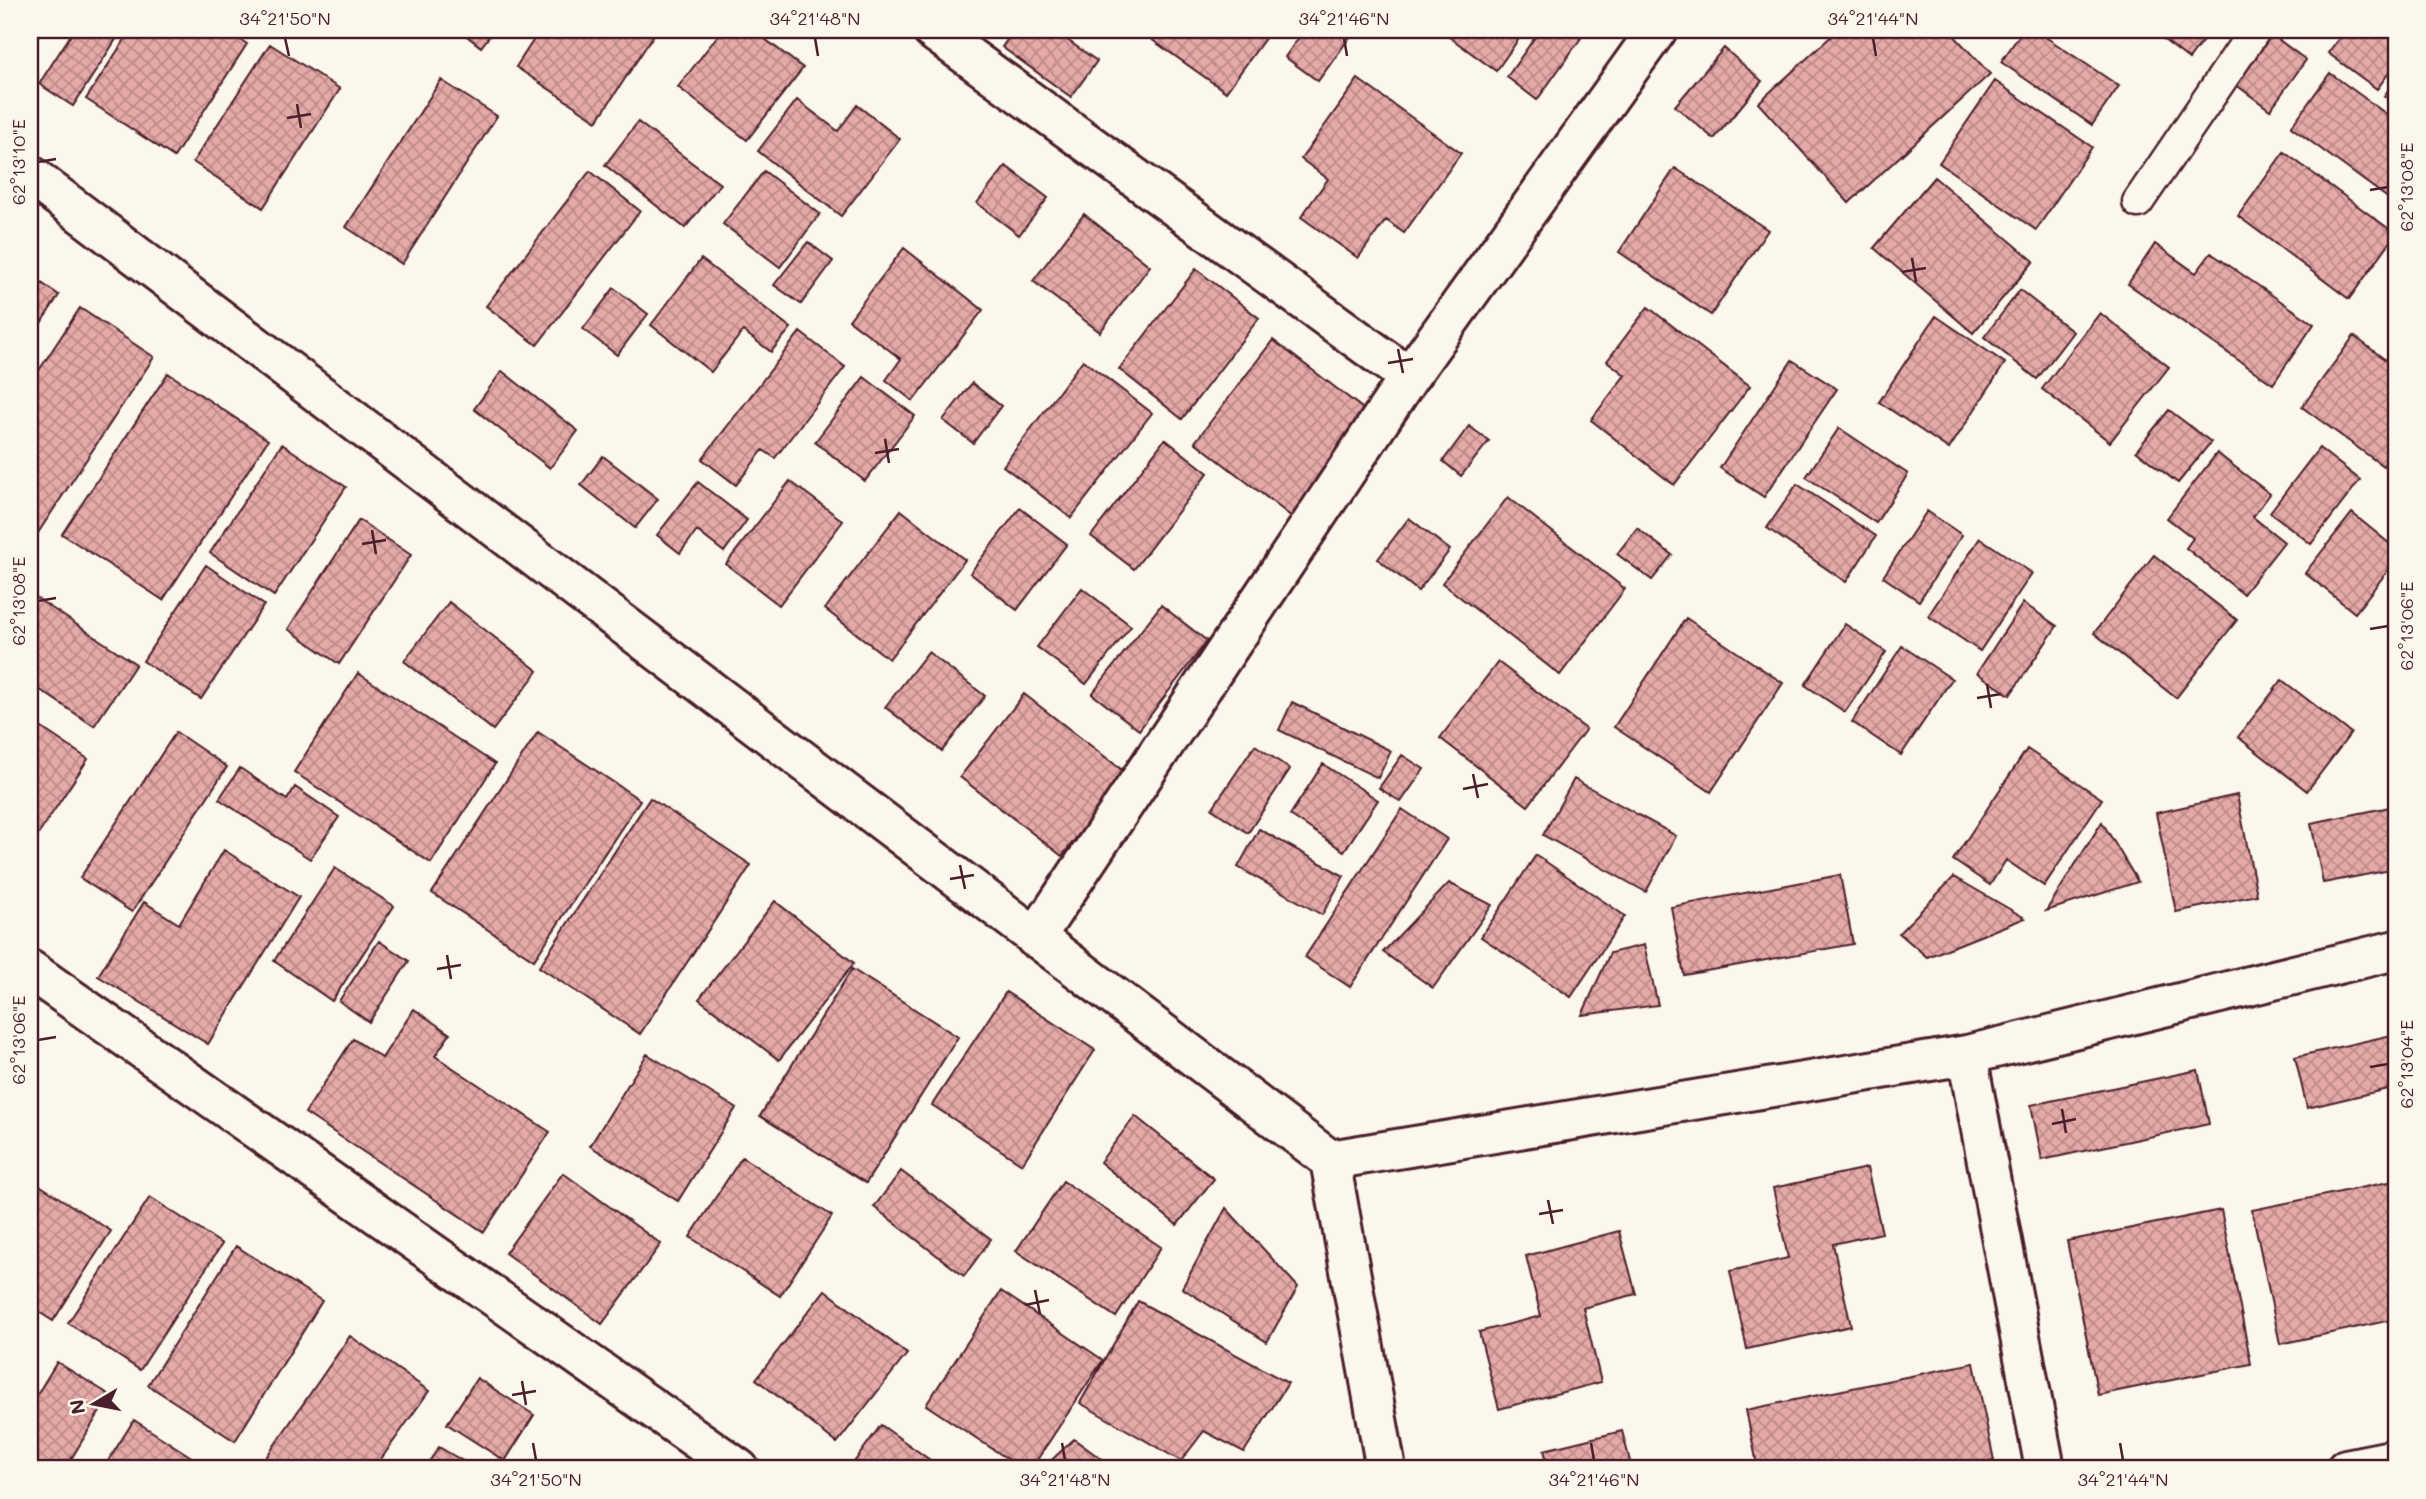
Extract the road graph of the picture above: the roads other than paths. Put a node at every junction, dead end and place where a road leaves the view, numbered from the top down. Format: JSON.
{"nodes":[{"id":1,"x":932,"y":30,"type":"edge"},
{"id":2,"x":1657,"y":30,"type":"edge"},
{"id":3,"x":2255,"y":30,"type":"edge"},
{"id":4,"x":30,"y":175,"type":"edge"},
{"id":5,"x":2138,"y":202,"type":"dead end"},
{"id":6,"x":1409,"y":377,"type":"junction"},
{"id":7,"x":1035,"y":939,"type":"junction"},
{"id":8,"x":2396,"y":950,"type":"edge"},
{"id":9,"x":30,"y":970,"type":"edge"},
{"id":10,"x":1968,"y":1055,"type":"junction"},
{"id":11,"x":1330,"y":1160,"type":"junction"},
{"id":12,"x":2396,"y":1459,"type":"edge"},
{"id":13,"x":739,"y":1469,"type":"edge"},
{"id":14,"x":1386,"y":1469,"type":"edge"},
{"id":15,"x":2045,"y":1469,"type":"edge"},
{"id":16,"x":2346,"y":1469,"type":"edge"}],
"edges":[{"from":1,"to":6,"type":"street"},
{"from":2,"to":6,"type":"street"},
{"from":3,"to":5,"type":"lane"},
{"from":4,"to":7,"type":"street"},
{"from":6,"to":7,"type":"street"},
{"from":7,"to":11,"type":"street"},
{"from":8,"to":10,"type":"street"},
{"from":9,"to":13,"type":"street"},
{"from":10,"to":11,"type":"street"},
{"from":10,"to":15,"type":"street"},
{"from":11,"to":14,"type":"street"},
{"from":12,"to":16,"type":"street"}]}
